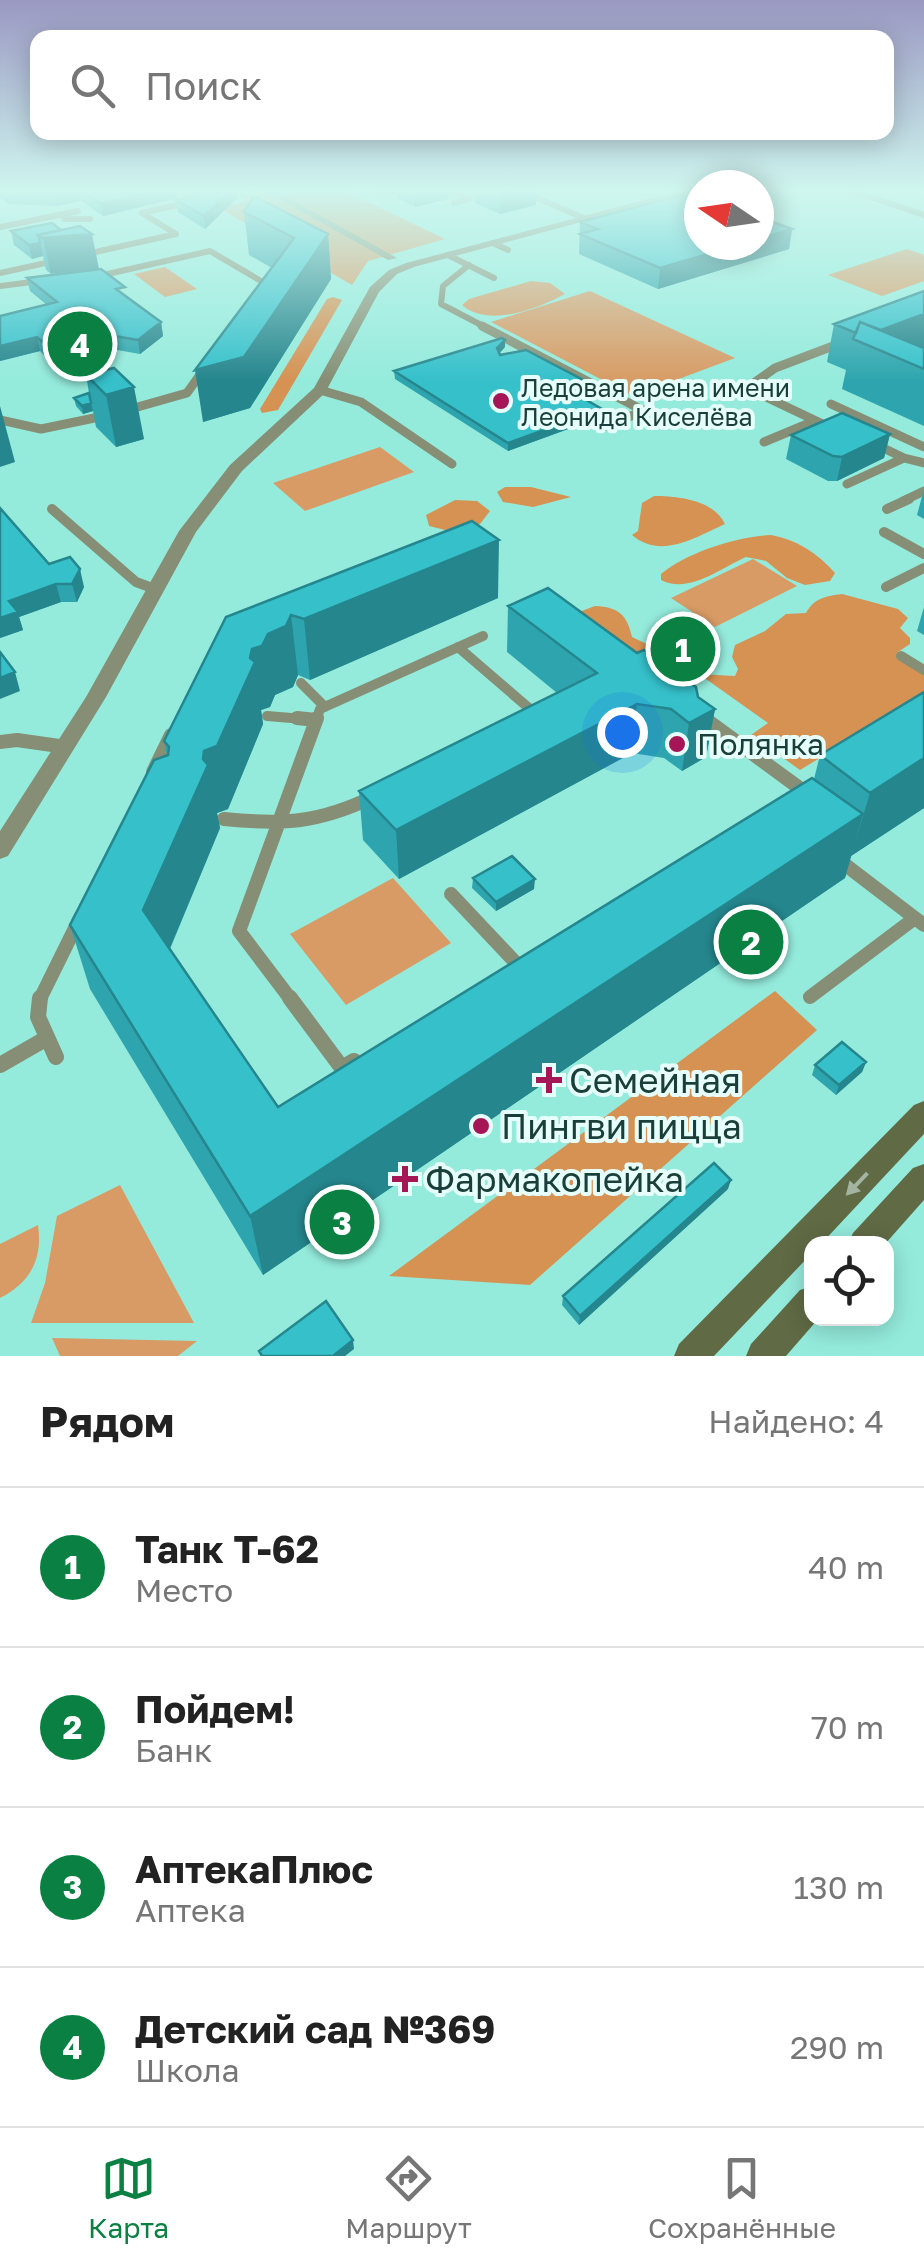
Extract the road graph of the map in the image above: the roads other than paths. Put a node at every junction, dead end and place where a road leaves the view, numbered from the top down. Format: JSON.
{"nodes":[{"id":1,"x":87,"y":254,"type":"edge"},
{"id":2,"x":195,"y":254,"type":"edge"},
{"id":3,"x":216,"y":254,"type":"edge"},
{"id":4,"x":385,"y":254,"type":"edge"},
{"id":5,"x":451,"y":254,"type":"edge"},
{"id":6,"x":448,"y":255,"type":"junction"},
{"id":7,"x":392,"y":258,"type":"dead end"},
{"id":8,"x":468,"y":265,"type":"junction"},
{"id":9,"x":0,"y":273,"type":"edge"},
{"id":10,"x":86,"y":278,"type":"edge"},
{"id":11,"x":494,"y":278,"type":"dead end"},
{"id":12,"x":52,"y":280,"type":"edge"},
{"id":13,"x":0,"y":286,"type":"edge"},
{"id":14,"x":255,"y":300,"type":"edge"},
{"id":15,"x":855,"y":337,"type":"edge"},
{"id":16,"x":527,"y":349,"type":"junction"},
{"id":17,"x":505,"y":356,"type":"edge"},
{"id":18,"x":210,"y":362,"type":"edge"},
{"id":19,"x":320,"y":390,"type":"junction"},
{"id":20,"x":831,"y":404,"type":"dead end"},
{"id":21,"x":0,"y":420,"type":"edge"},
{"id":22,"x":812,"y":422,"type":"junction"},
{"id":23,"x":600,"y":428,"type":"dead end"},
{"id":24,"x":841,"y":430,"type":"edge"},
{"id":25,"x":764,"y":442,"type":"dead end"},
{"id":26,"x":872,"y":442,"type":"edge"},
{"id":27,"x":924,"y":447,"type":"edge"},
{"id":28,"x":904,"y":458,"type":"junction"},
{"id":29,"x":924,"y":463,"type":"edge"},
{"id":30,"x":452,"y":464,"type":"dead end"},
{"id":31,"x":847,"y":484,"type":"dead end"},
{"id":32,"x":924,"y":491,"type":"edge"},
{"id":33,"x":52,"y":508,"type":"dead end"},
{"id":34,"x":887,"y":509,"type":"dead end"},
{"id":35,"x":884,"y":532,"type":"dead end"},
{"id":36,"x":924,"y":554,"type":"edge"},
{"id":37,"x":924,"y":568,"type":"edge"},
{"id":38,"x":886,"y":587,"type":"dead end"},
{"id":39,"x":155,"y":589,"type":"junction"},
{"id":40,"x":483,"y":636,"type":"dead end"},
{"id":41,"x":458,"y":647,"type":"junction"},
{"id":42,"x":901,"y":656,"type":"dead end"},
{"id":43,"x":924,"y":670,"type":"edge"},
{"id":44,"x":301,"y":683,"type":"dead end"},
{"id":45,"x":325,"y":707,"type":"junction"},
{"id":46,"x":697,"y":713,"type":"edge"},
{"id":47,"x":267,"y":716,"type":"dead end"},
{"id":48,"x":316,"y":720,"type":"junction"},
{"id":49,"x":522,"y":723,"type":"edge"},
{"id":50,"x":177,"y":724,"type":"edge"},
{"id":51,"x":0,"y":742,"type":"edge"},
{"id":52,"x":66,"y":747,"type":"junction"},
{"id":53,"x":813,"y":778,"type":"edge"},
{"id":54,"x":798,"y":787,"type":"junction"},
{"id":55,"x":143,"y":792,"type":"edge"},
{"id":56,"x":383,"y":792,"type":"edge"},
{"id":57,"x":783,"y":797,"type":"edge"},
{"id":58,"x":224,"y":819,"type":"dead end"},
{"id":59,"x":278,"y":824,"type":"junction"},
{"id":60,"x":0,"y":850,"type":"edge"},
{"id":61,"x":832,"y":855,"type":"edge"},
{"id":62,"x":451,"y":894,"type":"dead end"},
{"id":63,"x":88,"y":901,"type":"edge"},
{"id":64,"x":919,"y":922,"type":"edge"},
{"id":65,"x":531,"y":952,"type":"edge"},
{"id":66,"x":810,"y":996,"type":"dead end"},
{"id":67,"x":46,"y":1038,"type":"junction"},
{"id":68,"x":375,"y":1048,"type":"edge"},
{"id":69,"x":56,"y":1057,"type":"dead end"},
{"id":70,"x":0,"y":1065,"type":"edge"},
{"id":71,"x":924,"y":1114,"type":"edge"},
{"id":72,"x":924,"y":1178,"type":"edge"},
{"id":73,"x":871,"y":1236,"type":"edge"},
{"id":74,"x":804,"y":1311,"type":"edge"},
{"id":75,"x":691,"y":1356,"type":"edge"},
{"id":76,"x":763,"y":1356,"type":"edge"}],
"edges":[{"from":1,"to":9,"type":"lane"},
{"from":2,"to":10,"type":"lane"},
{"from":3,"to":14,"type":"lane"},
{"from":4,"to":7,"type":"street"},
{"from":5,"to":6,"type":"street"},
{"from":6,"to":8,"type":"lane"},
{"from":6,"to":19,"type":"street"},
{"from":8,"to":11,"type":"lane"},
{"from":8,"to":16,"type":"lane"},
{"from":12,"to":13,"type":"lane"},
{"from":15,"to":22,"type":"lane"},
{"from":16,"to":17,"type":"lane"},
{"from":16,"to":23,"type":"lane"},
{"from":18,"to":21,"type":"lane"},
{"from":19,"to":30,"type":"lane"},
{"from":19,"to":39,"type":"street"},
{"from":20,"to":27,"type":"lane"},
{"from":22,"to":24,"type":"lane"},
{"from":22,"to":25,"type":"lane"},
{"from":26,"to":28,"type":"lane"},
{"from":28,"to":29,"type":"lane"},
{"from":28,"to":31,"type":"lane"},
{"from":32,"to":34,"type":"lane"},
{"from":33,"to":39,"type":"lane"},
{"from":35,"to":36,"type":"lane"},
{"from":37,"to":38,"type":"lane"},
{"from":39,"to":52,"type":"street"},
{"from":40,"to":41,"type":"lane"},
{"from":41,"to":45,"type":"lane"},
{"from":41,"to":49,"type":"lane"},
{"from":42,"to":43,"type":"lane"},
{"from":44,"to":45,"type":"lane"},
{"from":45,"to":48,"type":"lane"},
{"from":46,"to":54,"type":"lane"},
{"from":47,"to":48,"type":"lane"},
{"from":48,"to":59,"type":"lane"},
{"from":50,"to":55,"type":"lane"},
{"from":51,"to":52,"type":"lane"},
{"from":52,"to":60,"type":"street"},
{"from":53,"to":54,"type":"lane"},
{"from":54,"to":57,"type":"lane"},
{"from":56,"to":59,"type":"lane"},
{"from":58,"to":59,"type":"lane"},
{"from":59,"to":68,"type":"lane"},
{"from":61,"to":64,"type":"lane"},
{"from":62,"to":65,"type":"lane"},
{"from":63,"to":67,"type":"lane"},
{"from":64,"to":66,"type":"lane"},
{"from":67,"to":69,"type":"lane"},
{"from":67,"to":70,"type":"lane"},
{"from":71,"to":75,"type":"main road","one_way":true},
{"from":72,"to":73,"type":"main road"},
{"from":74,"to":76,"type":"main road"}]}
